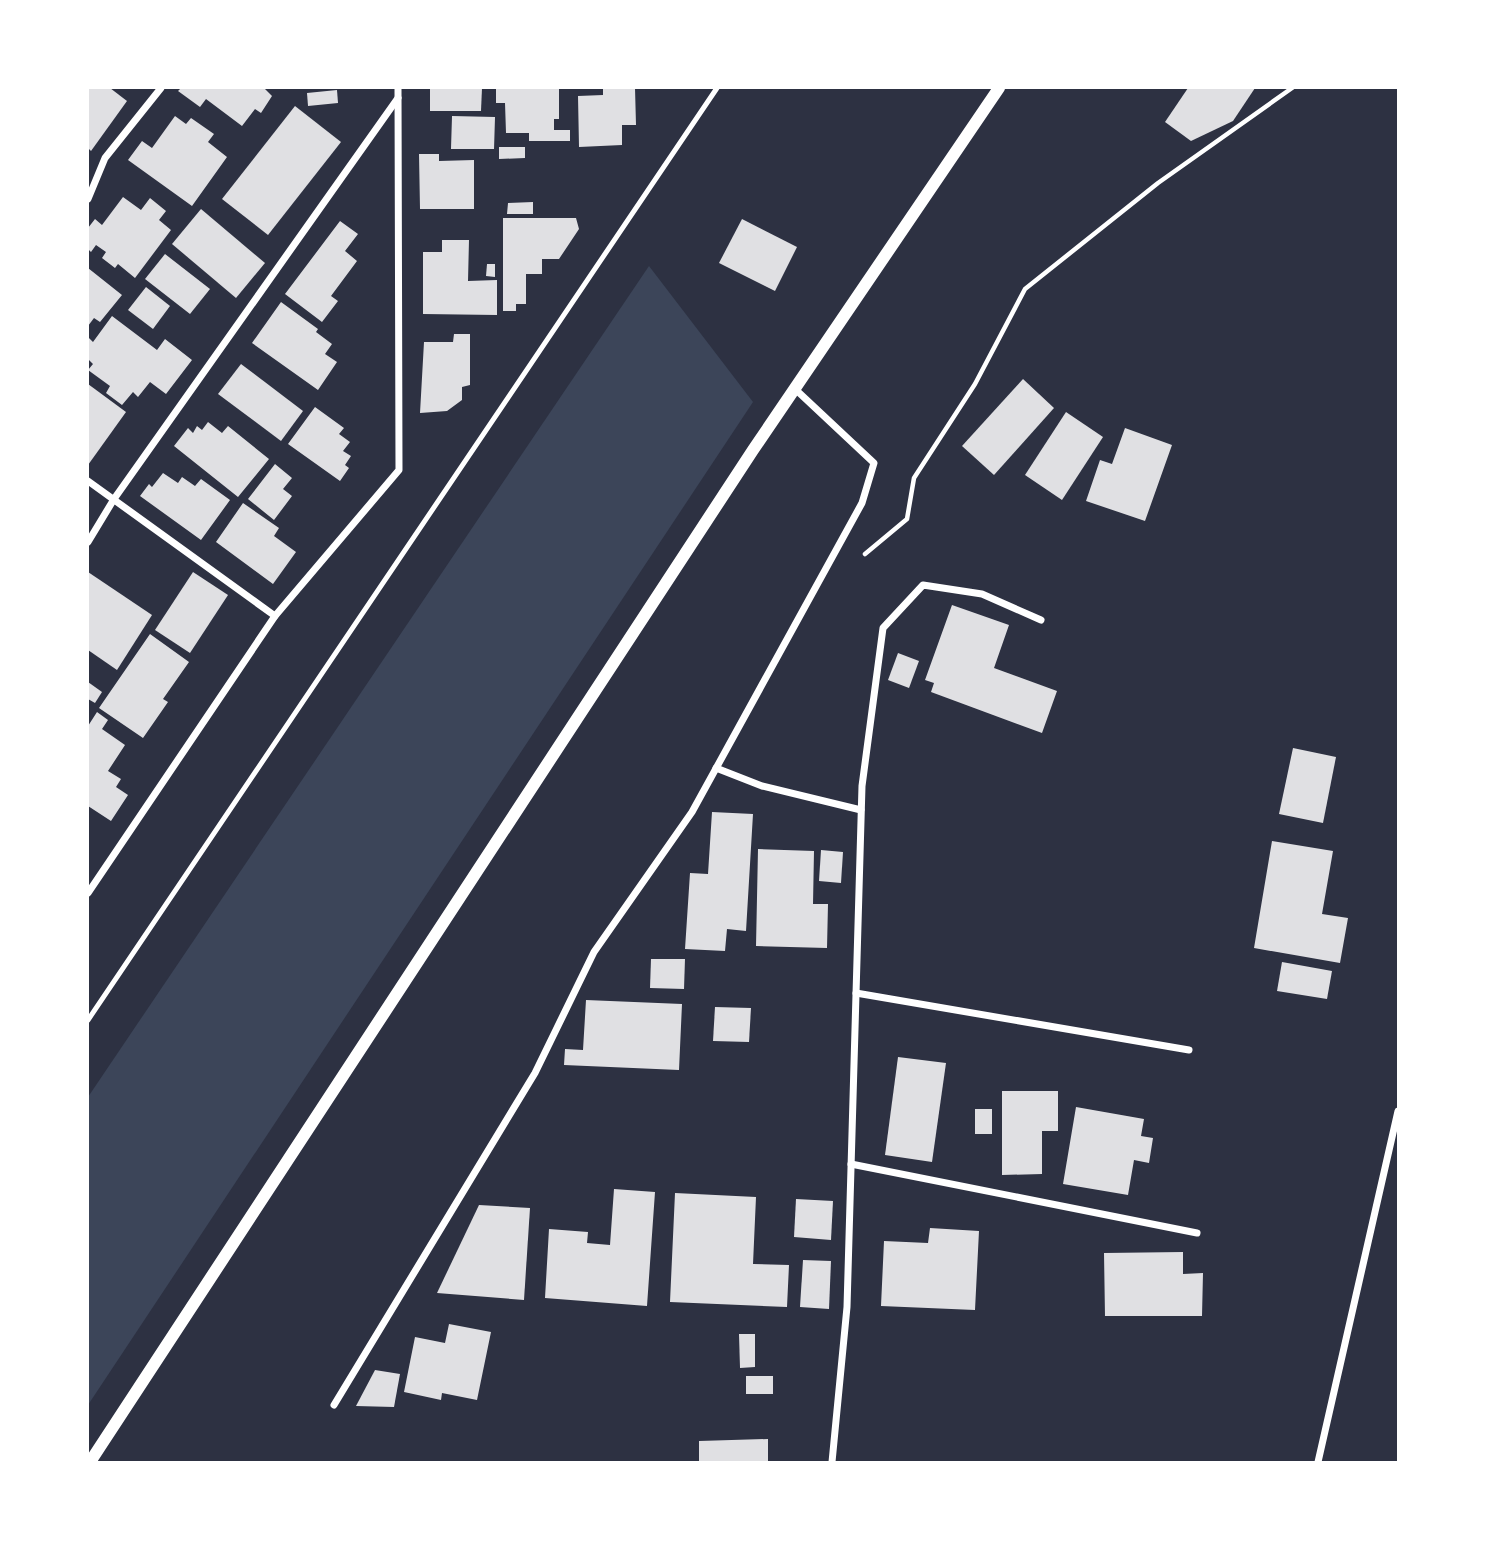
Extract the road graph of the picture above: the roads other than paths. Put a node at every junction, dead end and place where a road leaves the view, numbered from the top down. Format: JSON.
{"nodes":[{"id":1,"x":161,"y":88,"type":"edge"},
{"id":2,"x":398,"y":88,"type":"edge"},
{"id":3,"x":717,"y":88,"type":"edge"},
{"id":4,"x":999,"y":88,"type":"edge"},
{"id":5,"x":398,"y":97,"type":"junction"},
{"id":6,"x":88,"y":199,"type":"edge"},
{"id":7,"x":794,"y":388,"type":"junction"},
{"id":8,"x":88,"y":481,"type":"edge"},
{"id":9,"x":114,"y":499,"type":"junction"},
{"id":10,"x":88,"y":542,"type":"edge"},
{"id":11,"x":275,"y":616,"type":"junction"},
{"id":12,"x":1041,"y":621,"type":"dead end"},
{"id":13,"x":716,"y":768,"type":"junction"},
{"id":14,"x":861,"y":810,"type":"junction"},
{"id":15,"x":88,"y":893,"type":"edge"},
{"id":16,"x":856,"y":993,"type":"junction"},
{"id":17,"x":88,"y":1020,"type":"edge"},
{"id":18,"x":1189,"y":1050,"type":"dead end"},
{"id":19,"x":1398,"y":1111,"type":"edge"},
{"id":20,"x":851,"y":1164,"type":"junction"},
{"id":21,"x":1197,"y":1233,"type":"dead end"},
{"id":22,"x":334,"y":1405,"type":"dead end"},
{"id":23,"x":90,"y":1462,"type":"edge"},
{"id":24,"x":832,"y":1462,"type":"edge"},
{"id":25,"x":1318,"y":1462,"type":"edge"}],
"edges":[{"from":1,"to":6,"type":"street"},
{"from":2,"to":5,"type":"street"},
{"from":3,"to":17,"type":"lane"},
{"from":4,"to":7,"type":"street"},
{"from":5,"to":9,"type":"street"},
{"from":5,"to":11,"type":"street"},
{"from":7,"to":13,"type":"street"},
{"from":7,"to":23,"type":"street"},
{"from":8,"to":9,"type":"street"},
{"from":9,"to":10,"type":"street"},
{"from":9,"to":11,"type":"street"},
{"from":11,"to":15,"type":"street"},
{"from":12,"to":14,"type":"street"},
{"from":13,"to":14,"type":"street"},
{"from":13,"to":22,"type":"street"},
{"from":14,"to":16,"type":"street"},
{"from":16,"to":18,"type":"street"},
{"from":16,"to":20,"type":"street"},
{"from":19,"to":25,"type":"street"},
{"from":20,"to":21,"type":"street"},
{"from":20,"to":24,"type":"street"}]}
